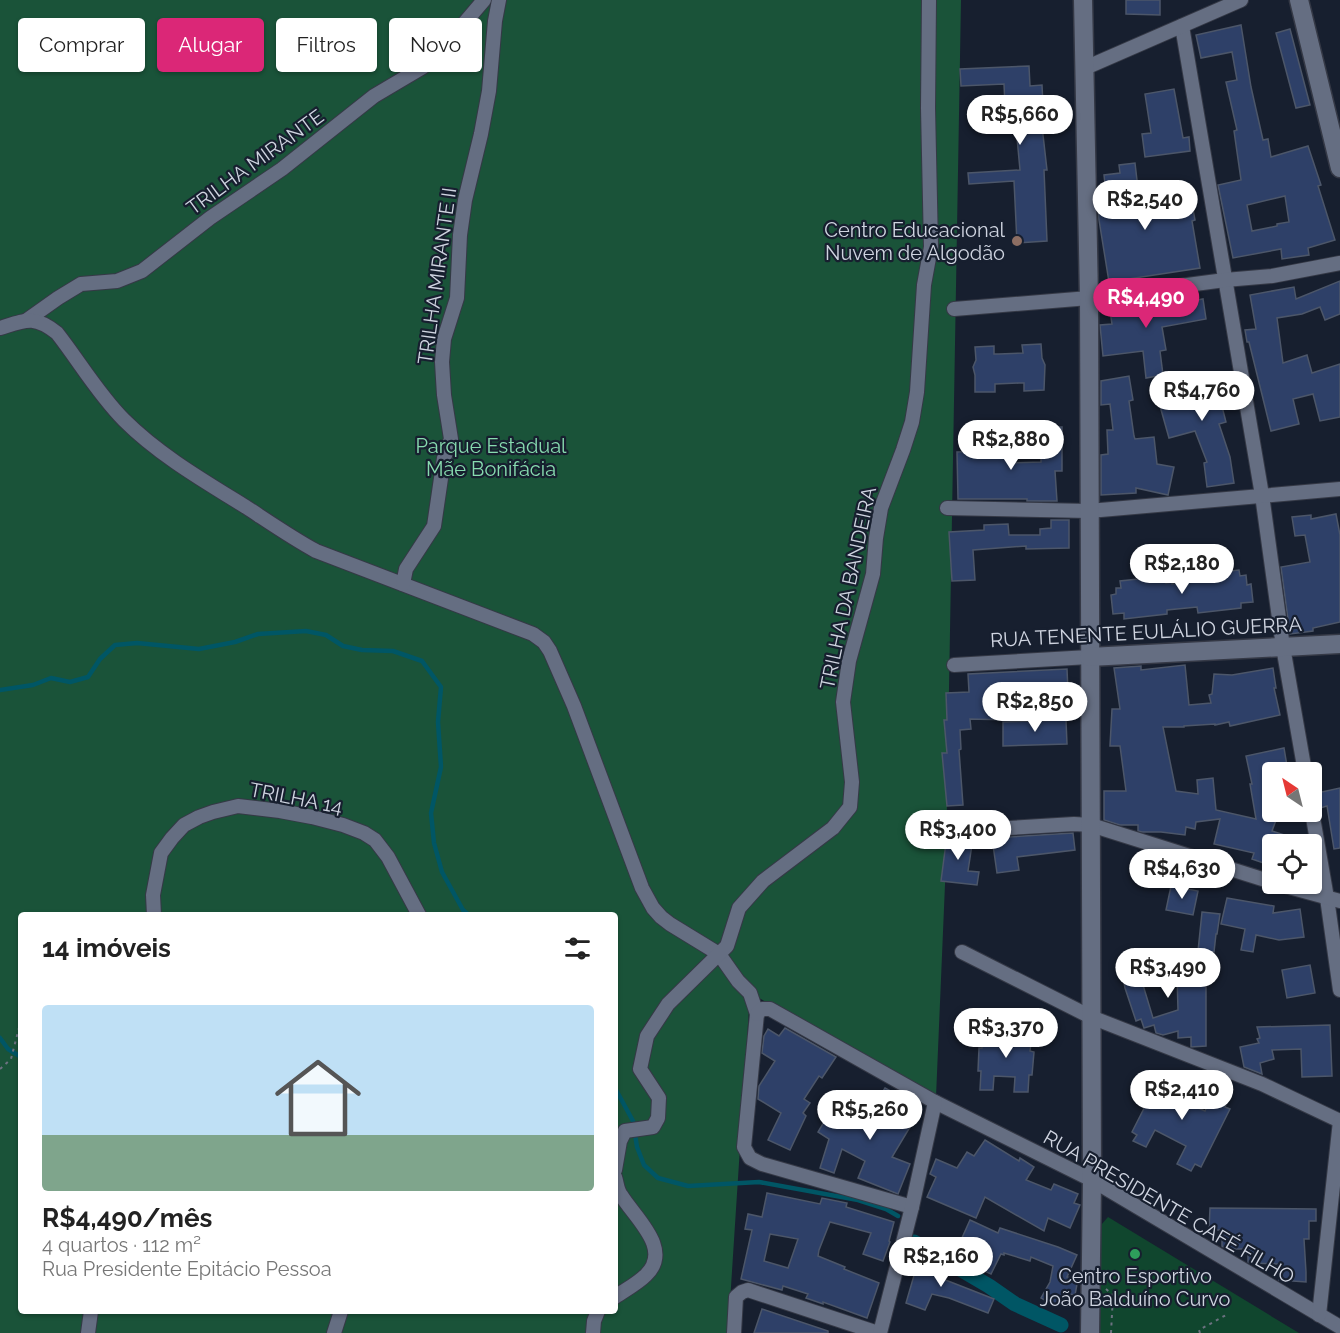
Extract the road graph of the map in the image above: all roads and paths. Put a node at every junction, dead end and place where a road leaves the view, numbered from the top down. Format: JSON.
{"nodes":[{"id":1,"x":484,"y":0,"type":"edge"},
{"id":2,"x":499,"y":0,"type":"edge"},
{"id":3,"x":929,"y":0,"type":"edge"},
{"id":4,"x":1083,"y":0,"type":"edge"},
{"id":5,"x":1241,"y":0,"type":"edge"},
{"id":6,"x":1299,"y":0,"type":"edge"},
{"id":7,"x":1182,"y":26,"type":"junction"},
{"id":8,"x":1085,"y":68,"type":"junction"},
{"id":9,"x":1340,"y":168,"type":"edge"},
{"id":10,"x":1340,"y":263,"type":"edge"},
{"id":11,"x":1225,"y":280,"type":"junction"},
{"id":12,"x":1089,"y":298,"type":"junction"},
{"id":13,"x":954,"y":309,"type":"dead end"},
{"id":14,"x":27,"y":320,"type":"junction"},
{"id":15,"x":0,"y":328,"type":"edge"},
{"id":16,"x":1340,"y":489,"type":"edge"},
{"id":17,"x":1262,"y":495,"type":"junction"},
{"id":18,"x":947,"y":508,"type":"dead end"},
{"id":19,"x":1089,"y":511,"type":"junction"},
{"id":20,"x":403,"y":584,"type":"junction"},
{"id":21,"x":1340,"y":644,"type":"edge"},
{"id":22,"x":1282,"y":647,"type":"junction"},
{"id":23,"x":1089,"y":657,"type":"junction"},
{"id":24,"x":954,"y":665,"type":"dead end"},
{"id":25,"x":1303,"y":762,"type":"edge"},
{"id":26,"x":1315,"y":822,"type":"edge"},
{"id":27,"x":951,"y":825,"type":"dead end"},
{"id":28,"x":1091,"y":825,"type":"junction"},
{"id":29,"x":1262,"y":879,"type":"edge"},
{"id":30,"x":1315,"y":894,"type":"edge"},
{"id":31,"x":1334,"y":899,"type":"edge"},
{"id":32,"x":154,"y":912,"type":"edge"},
{"id":33,"x":416,"y":912,"type":"edge"},
{"id":34,"x":962,"y":952,"type":"dead end"},
{"id":35,"x":719,"y":954,"type":"junction"},
{"id":36,"x":1340,"y":990,"type":"edge"},
{"id":37,"x":757,"y":1014,"type":"junction"},
{"id":38,"x":1091,"y":1017,"type":"junction"},
{"id":39,"x":18,"y":1033,"type":"edge"},
{"id":40,"x":0,"y":1068,"type":"edge"},
{"id":41,"x":935,"y":1102,"type":"junction"},
{"id":42,"x":1340,"y":1121,"type":"edge"},
{"id":43,"x":620,"y":1133,"type":"edge"},
{"id":44,"x":1092,"y":1180,"type":"junction"},
{"id":45,"x":618,"y":1189,"type":"edge"},
{"id":46,"x":912,"y":1207,"type":"junction"},
{"id":47,"x":618,"y":1295,"type":"edge"},
{"id":48,"x":1113,"y":1295,"type":"dead end"},
{"id":49,"x":91,"y":1314,"type":"edge"},
{"id":50,"x":340,"y":1314,"type":"edge"},
{"id":51,"x":597,"y":1314,"type":"edge"},
{"id":52,"x":1226,"y":1315,"type":"dead end"},
{"id":53,"x":1319,"y":1315,"type":"junction"},
{"id":54,"x":1340,"y":1327,"type":"edge"},
{"id":55,"x":88,"y":1333,"type":"edge"},
{"id":56,"x":334,"y":1333,"type":"edge"},
{"id":57,"x":593,"y":1333,"type":"edge"},
{"id":58,"x":734,"y":1333,"type":"edge"},
{"id":59,"x":879,"y":1333,"type":"edge"},
{"id":60,"x":1090,"y":1333,"type":"edge"},
{"id":61,"x":1111,"y":1333,"type":"edge"},
{"id":62,"x":1200,"y":1333,"type":"edge"}],
"edges":[{"from":1,"to":14,"type":"street","name":"TRILHA MIRANTE"},
{"from":2,"to":20,"type":"street","name":"TRILHA MIRANTE II"},
{"from":3,"to":35,"type":"street","name":"TRILHA DA BANDEIRA"},
{"from":4,"to":8,"type":"street"},
{"from":5,"to":7,"type":"street"},
{"from":6,"to":9,"type":"street"},
{"from":7,"to":8,"type":"street"},
{"from":7,"to":11,"type":"street"},
{"from":8,"to":12,"type":"street"},
{"from":10,"to":11,"type":"street"},
{"from":11,"to":12,"type":"street"},
{"from":11,"to":17,"type":"street"},
{"from":12,"to":13,"type":"street"},
{"from":12,"to":19,"type":"street"},
{"from":14,"to":15,"type":"street","name":"TRILHA MIRANTE"},
{"from":14,"to":20,"type":"street"},
{"from":16,"to":17,"type":"street"},
{"from":17,"to":19,"type":"street"},
{"from":17,"to":22,"type":"street"},
{"from":18,"to":19,"type":"street"},
{"from":19,"to":23,"type":"street"},
{"from":20,"to":35,"type":"street"},
{"from":21,"to":22,"type":"street","name":"RUA TENENTE EULÁLIO GUERRA"},
{"from":22,"to":23,"type":"street","name":"RUA TENENTE EULÁLIO GUERRA"},
{"from":22,"to":25,"type":"street"},
{"from":23,"to":24,"type":"street","name":"RUA TENENTE EULÁLIO GUERRA"},
{"from":23,"to":28,"type":"street"},
{"from":26,"to":31,"type":"street"},
{"from":27,"to":28,"type":"street"},
{"from":28,"to":29,"type":"street"},
{"from":28,"to":38,"type":"street"},
{"from":30,"to":31,"type":"street"},
{"from":31,"to":36,"type":"street"},
{"from":32,"to":33,"type":"street","name":"TRILHA 14"},
{"from":34,"to":38,"type":"street"},
{"from":35,"to":37,"type":"street"},
{"from":35,"to":43,"type":"street","name":"TRILHA DA BANDEIRA"},
{"from":37,"to":41,"type":"street","name":"RUA PRESIDENTE CAFÉ FILHO"},
{"from":37,"to":46,"type":"street"},
{"from":38,"to":42,"type":"street"},
{"from":38,"to":44,"type":"street"},
{"from":39,"to":40,"type":"path"},
{"from":41,"to":44,"type":"street","name":"RUA PRESIDENTE CAFÉ FILHO"},
{"from":41,"to":46,"type":"street"},
{"from":42,"to":53,"type":"street"},
{"from":44,"to":53,"type":"street","name":"RUA PRESIDENTE CAFÉ FILHO"},
{"from":44,"to":60,"type":"street"},
{"from":45,"to":47,"type":"street"},
{"from":46,"to":59,"type":"street"},
{"from":48,"to":61,"type":"path"},
{"from":49,"to":55,"type":"street"},
{"from":50,"to":56,"type":"street"},
{"from":51,"to":57,"type":"street"},
{"from":52,"to":62,"type":"path"},
{"from":53,"to":54,"type":"street","name":"RUA PRESIDENTE CAFÉ FILHO"},
{"from":58,"to":59,"type":"street"}]}
